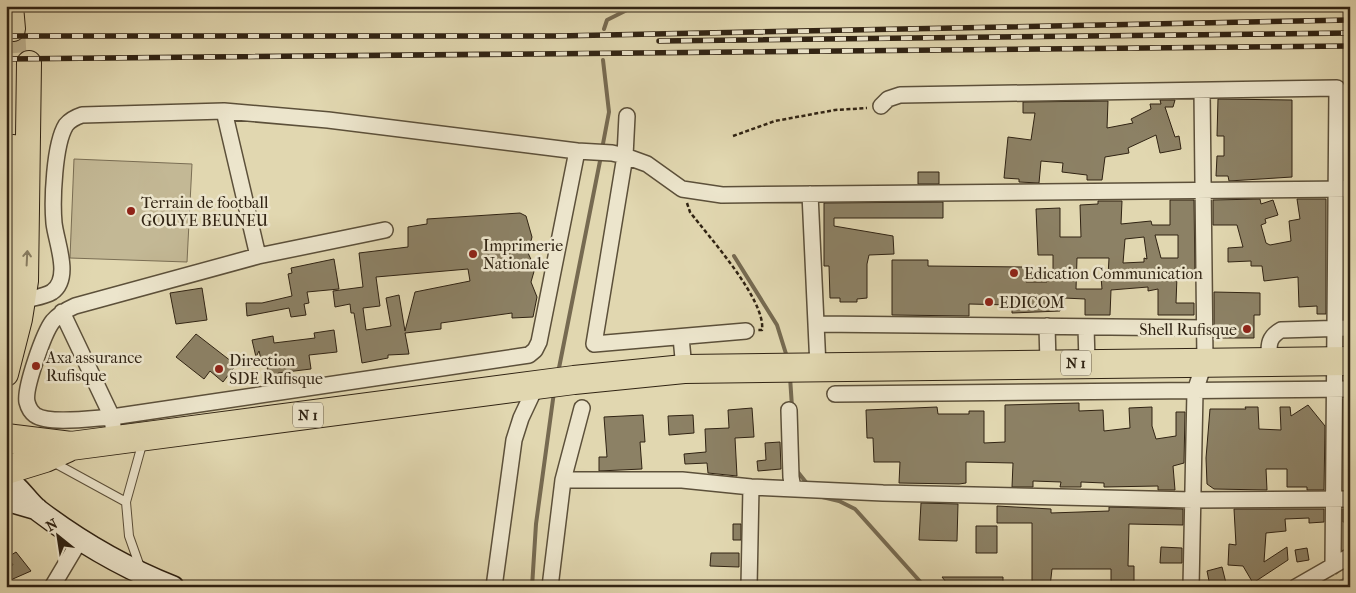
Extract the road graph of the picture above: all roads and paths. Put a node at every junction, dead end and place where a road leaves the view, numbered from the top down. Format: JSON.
{"nodes":[{"id":1,"x":22,"y":64,"type":"tunnel mouth"},
{"id":2,"x":1202,"y":91,"type":"junction"},
{"id":3,"x":881,"y":106,"type":"joint"},
{"id":4,"x":224,"y":111,"type":"junction"},
{"id":5,"x":627,"y":116,"type":"dead end"},
{"id":6,"x":733,"y":136,"type":"dead end"},
{"id":7,"x":584,"y":151,"type":"junction"},
{"id":8,"x":618,"y":155,"type":"junction"},
{"id":9,"x":682,"y":189,"type":"junction"},
{"id":10,"x":1343,"y":189,"type":"edge"},
{"id":11,"x":1203,"y":191,"type":"junction"},
{"id":12,"x":810,"y":194,"type":"junction"},
{"id":13,"x":385,"y":230,"type":"dead end"},
{"id":14,"x":258,"y":256,"type":"junction"},
{"id":15,"x":14,"y":306,"type":"edge"},
{"id":16,"x":62,"y":312,"type":"junction"},
{"id":17,"x":816,"y":324,"type":"junction"},
{"id":18,"x":1047,"y":326,"type":"junction"},
{"id":19,"x":1086,"y":327,"type":"junction"},
{"id":20,"x":1205,"y":328,"type":"junction"},
{"id":21,"x":1342,"y":328,"type":"edge"},
{"id":22,"x":746,"y":331,"type":"joint"},
{"id":23,"x":681,"y":337,"type":"junction"},
{"id":24,"x":1205,"y":361,"type":"junction"},
{"id":25,"x":1269,"y":361,"type":"junction"},
{"id":26,"x":1342,"y":361,"type":"edge"},
{"id":27,"x":1087,"y":362,"type":"junction"},
{"id":28,"x":1048,"y":363,"type":"junction"},
{"id":29,"x":801,"y":367,"type":"junction"},
{"id":30,"x":684,"y":369,"type":"junction"},
{"id":31,"x":6,"y":374,"type":"edge"},
{"id":32,"x":541,"y":385,"type":"junction"},
{"id":33,"x":1334,"y":389,"type":"junction"},
{"id":34,"x":1350,"y":389,"type":"edge"},
{"id":35,"x":1195,"y":391,"type":"junction"},
{"id":36,"x":835,"y":394,"type":"dead end"},
{"id":37,"x":582,"y":408,"type":"dead end"},
{"id":38,"x":789,"y":410,"type":"dead end"},
{"id":39,"x":113,"y":429,"type":"junction"},
{"id":40,"x":144,"y":436,"type":"junction"},
{"id":41,"x":6,"y":438,"type":"edge"},
{"id":42,"x":71,"y":446,"type":"junction"},
{"id":43,"x":6,"y":458,"type":"edge"},
{"id":44,"x":45,"y":458,"type":"junction"},
{"id":45,"x":6,"y":462,"type":"edge"},
{"id":46,"x":6,"y":470,"type":"edge"},
{"id":47,"x":6,"y":479,"type":"edge"},
{"id":48,"x":563,"y":480,"type":"junction"},
{"id":49,"x":751,"y":487,"type":"junction"},
{"id":50,"x":794,"y":488,"type":"junction"},
{"id":51,"x":1333,"y":499,"type":"junction"},
{"id":52,"x":6,"y":500,"type":"edge"},
{"id":53,"x":1193,"y":500,"type":"junction"},
{"id":54,"x":1350,"y":500,"type":"edge"},
{"id":55,"x":126,"y":502,"type":"junction"},
{"id":56,"x":37,"y":509,"type":"junction"},
{"id":57,"x":80,"y":540,"type":"junction"},
{"id":58,"x":1350,"y":556,"type":"edge"},
{"id":59,"x":1333,"y":566,"type":"junction"},
{"id":60,"x":142,"y":581,"type":"edge"},
{"id":61,"x":52,"y":587,"type":"edge"},
{"id":62,"x":173,"y":587,"type":"edge"},
{"id":63,"x":494,"y":587,"type":"edge"},
{"id":64,"x":550,"y":587,"type":"edge"},
{"id":65,"x":749,"y":587,"type":"edge"},
{"id":66,"x":1191,"y":587,"type":"edge"},
{"id":67,"x":1296,"y":587,"type":"edge"}],
"edges":[{"from":1,"to":15,"type":"main road"},
{"from":2,"to":3,"type":"street"},
{"from":2,"to":10,"type":"street"},
{"from":2,"to":11,"type":"street"},
{"from":3,"to":6,"type":"path"},
{"from":4,"to":7,"type":"street"},
{"from":4,"to":14,"type":"street"},
{"from":4,"to":15,"type":"street"},
{"from":5,"to":8,"type":"street"},
{"from":7,"to":8,"type":"street"},
{"from":7,"to":39,"type":"street"},
{"from":8,"to":9,"type":"street"},
{"from":8,"to":23,"type":"street"},
{"from":9,"to":12,"type":"street"},
{"from":9,"to":22,"type":"path"},
{"from":10,"to":11,"type":"street"},
{"from":10,"to":21,"type":"street"},
{"from":11,"to":12,"type":"street"},
{"from":11,"to":20,"type":"street"},
{"from":12,"to":17,"type":"street"},
{"from":13,"to":14,"type":"street"},
{"from":14,"to":16,"type":"street"},
{"from":15,"to":31,"type":"main road"},
{"from":16,"to":39,"type":"street"},
{"from":16,"to":39,"type":"street"},
{"from":17,"to":18,"type":"street"},
{"from":17,"to":29,"type":"street"},
{"from":18,"to":19,"type":"street"},
{"from":18,"to":28,"type":"street"},
{"from":19,"to":20,"type":"street"},
{"from":19,"to":27,"type":"street"},
{"from":20,"to":24,"type":"street"},
{"from":21,"to":25,"type":"street"},
{"from":21,"to":26,"type":"street"},
{"from":22,"to":23,"type":"street"},
{"from":23,"to":30,"type":"street"},
{"from":24,"to":25,"type":"highway","number":"N 1"},
{"from":24,"to":27,"type":"highway","number":"N 1"},
{"from":24,"to":35,"type":"street"},
{"from":25,"to":26,"type":"highway","number":"N 1"},
{"from":26,"to":33,"type":"street"},
{"from":27,"to":28,"type":"highway","number":"N 1"},
{"from":28,"to":29,"type":"highway","number":"N 1"},
{"from":29,"to":30,"type":"highway","number":"N 1"},
{"from":30,"to":32,"type":"highway","number":"N 1"},
{"from":32,"to":40,"type":"highway","number":"N 1"},
{"from":32,"to":63,"type":"street"},
{"from":33,"to":34,"type":"street"},
{"from":33,"to":35,"type":"street"},
{"from":33,"to":51,"type":"street"},
{"from":35,"to":36,"type":"street"},
{"from":35,"to":53,"type":"street"},
{"from":37,"to":48,"type":"street"},
{"from":38,"to":50,"type":"street"},
{"from":39,"to":40,"type":"highway","number":"N 1"},
{"from":39,"to":42,"type":"highway","number":"N 1"},
{"from":40,"to":55,"type":"lane"},
{"from":41,"to":42,"type":"highway"},
{"from":42,"to":44,"type":"highway","number":"N 1"},
{"from":43,"to":45,"type":"highway"},
{"from":44,"to":46,"type":"highway","number":"N 1"},
{"from":44,"to":55,"type":"lane"},
{"from":47,"to":56,"type":"street"},
{"from":48,"to":49,"type":"street"},
{"from":48,"to":64,"type":"street"},
{"from":49,"to":50,"type":"street"},
{"from":49,"to":65,"type":"street"},
{"from":50,"to":53,"type":"street"},
{"from":51,"to":53,"type":"street"},
{"from":51,"to":54,"type":"street"},
{"from":51,"to":59,"type":"street"},
{"from":52,"to":56,"type":"street"},
{"from":53,"to":66,"type":"street"},
{"from":55,"to":60,"type":"lane"},
{"from":56,"to":57,"type":"street"},
{"from":57,"to":60,"type":"street"},
{"from":57,"to":61,"type":"street"},
{"from":58,"to":59,"type":"street"},
{"from":59,"to":67,"type":"street"},
{"from":60,"to":62,"type":"street"}]}
